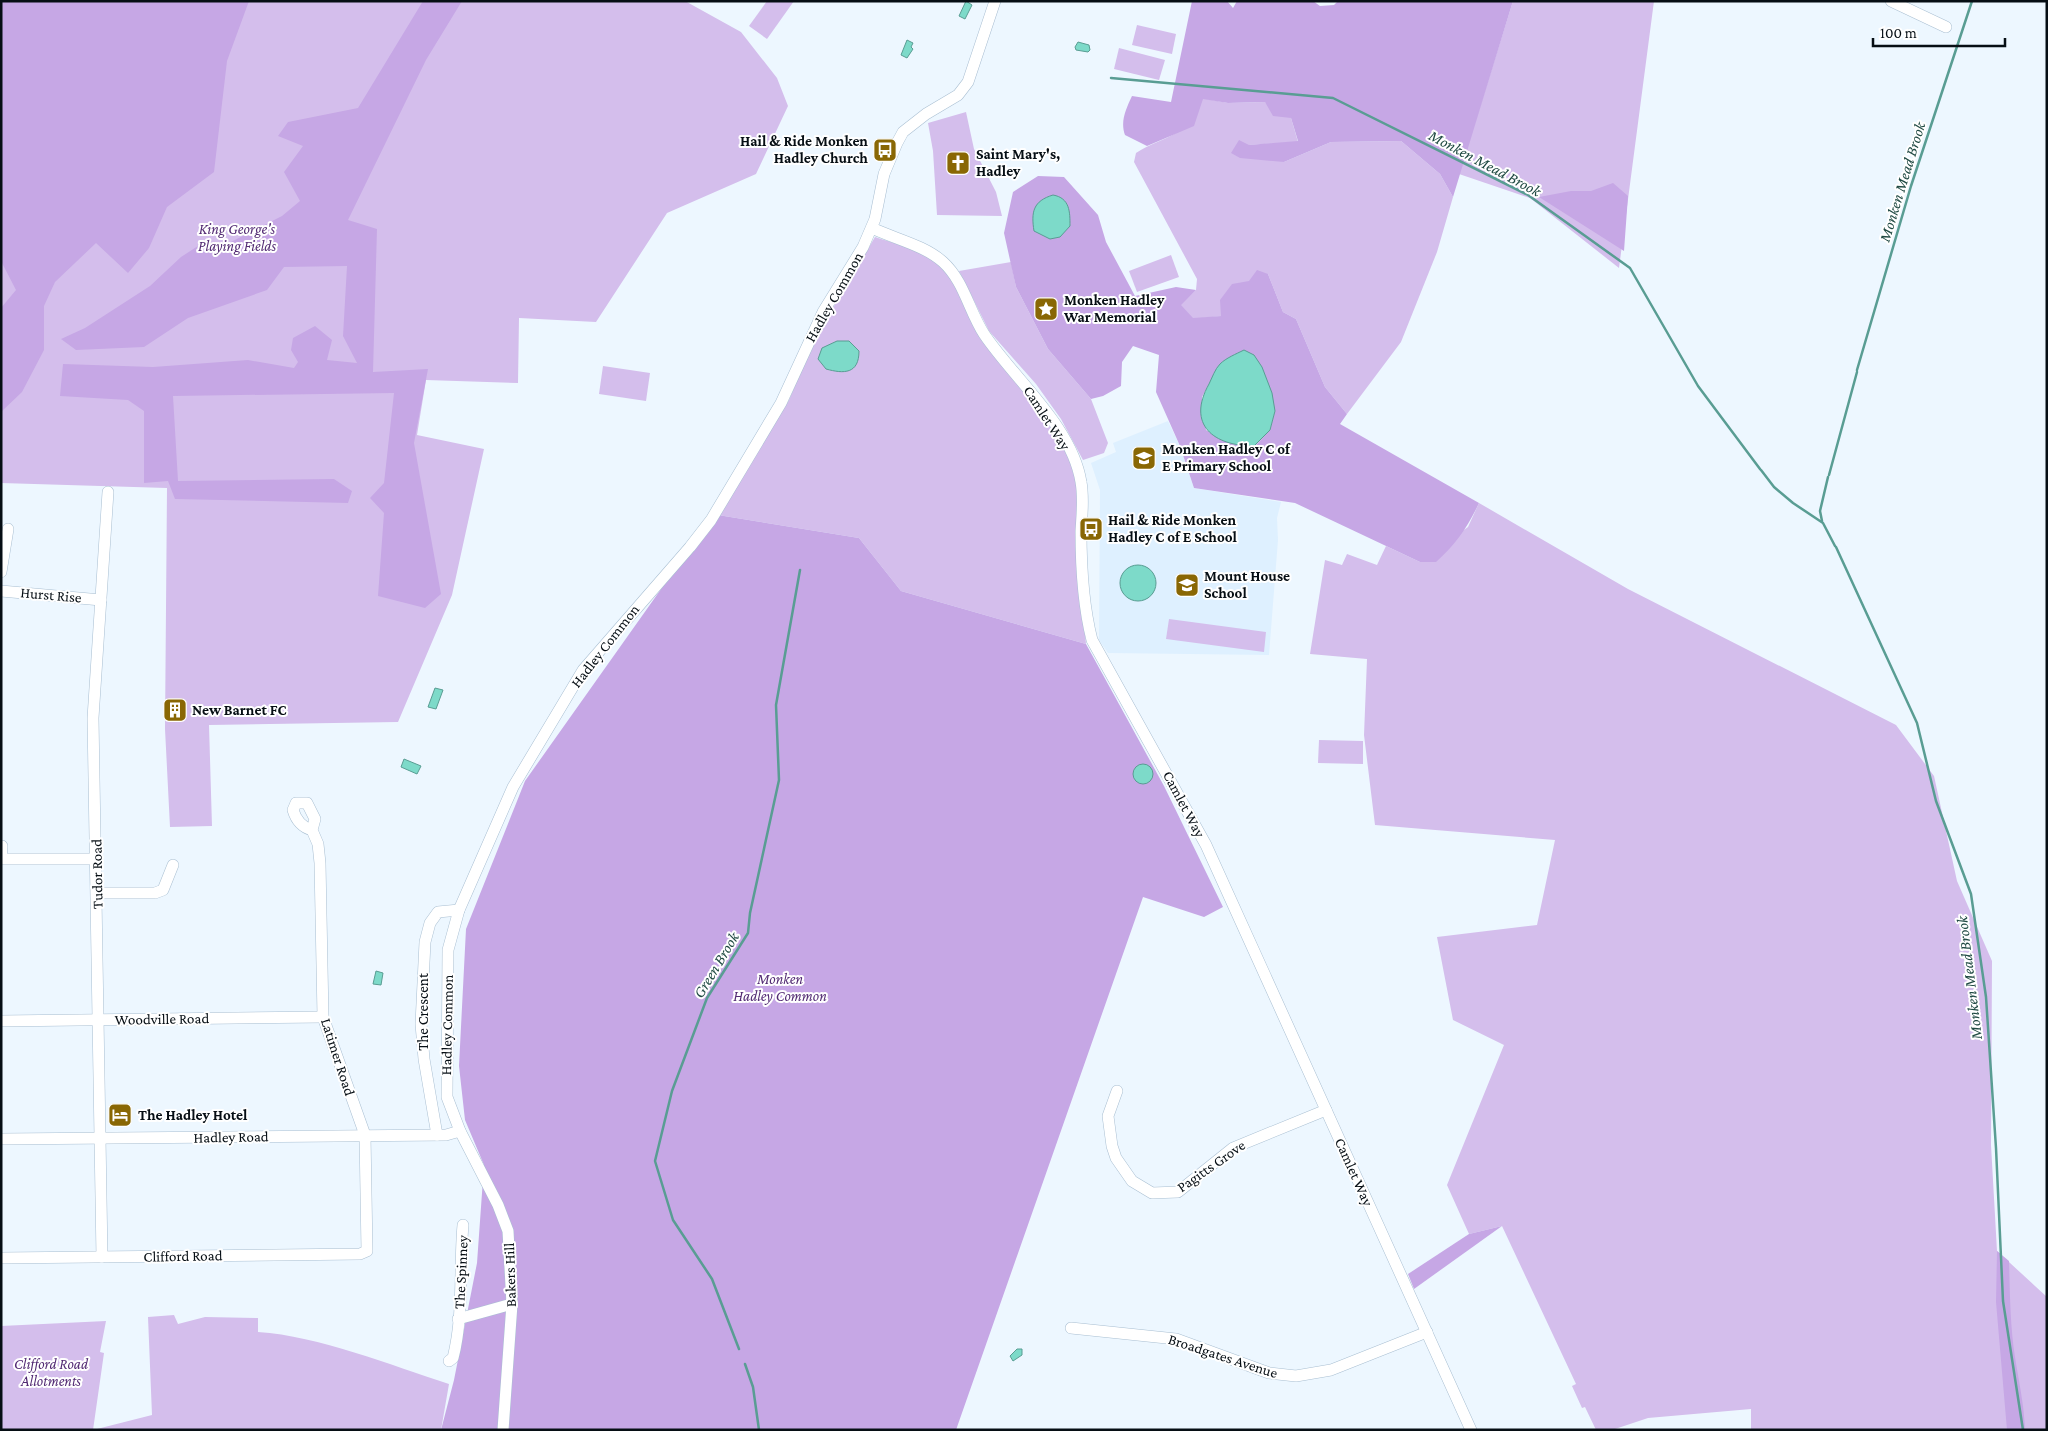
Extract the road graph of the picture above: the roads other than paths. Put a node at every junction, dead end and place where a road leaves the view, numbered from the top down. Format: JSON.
{"nodes":[{"id":1,"x":995,"y":1,"type":"edge"},
{"id":2,"x":1895,"y":2,"type":"edge"},
{"id":3,"x":1946,"y":27,"type":"dead end"},
{"id":4,"x":872,"y":228,"type":"junction"},
{"id":5,"x":108,"y":492,"type":"dead end"},
{"id":6,"x":8,"y":529,"type":"dead end"},
{"id":7,"x":1,"y":572,"type":"edge"},
{"id":8,"x":1,"y":591,"type":"edge"},
{"id":9,"x":101,"y":600,"type":"junction"},
{"id":10,"x":312,"y":830,"type":"dead end"},
{"id":11,"x":2,"y":846,"type":"edge"},
{"id":12,"x":1,"y":859,"type":"edge"},
{"id":13,"x":97,"y":859,"type":"junction"},
{"id":14,"x":173,"y":866,"type":"dead end"},
{"id":15,"x":97,"y":893,"type":"junction"},
{"id":16,"x":459,"y":910,"type":"junction"},
{"id":17,"x":323,"y":1017,"type":"junction"},
{"id":18,"x":99,"y":1020,"type":"junction"},
{"id":19,"x":1,"y":1021,"type":"edge"},
{"id":20,"x":1117,"y":1091,"type":"dead end"},
{"id":21,"x":1326,"y":1110,"type":"junction"},
{"id":22,"x":460,"y":1131,"type":"junction"},
{"id":23,"x":365,"y":1135,"type":"junction"},
{"id":24,"x":437,"y":1135,"type":"junction"},
{"id":25,"x":100,"y":1138,"type":"junction"},
{"id":26,"x":1,"y":1140,"type":"edge"},
{"id":27,"x":463,"y":1225,"type":"dead end"},
{"id":28,"x":365,"y":1253,"type":"joint"},
{"id":29,"x":102,"y":1257,"type":"junction"},
{"id":30,"x":1,"y":1258,"type":"edge"},
{"id":31,"x":512,"y":1304,"type":"junction"},
{"id":32,"x":458,"y":1319,"type":"junction"},
{"id":33,"x":1071,"y":1328,"type":"dead end"},
{"id":34,"x":1427,"y":1332,"type":"junction"},
{"id":35,"x":449,"y":1361,"type":"dead end"},
{"id":36,"x":503,"y":1430,"type":"edge"},
{"id":37,"x":1471,"y":1430,"type":"edge"}],
"edges":[{"from":1,"to":4,"type":"street","name":"Hadley Common"},
{"from":2,"to":3,"type":"street"},
{"from":4,"to":16,"type":"street","name":"Hadley Common"},
{"from":4,"to":21,"type":"street","name":"Camlet Way"},
{"from":5,"to":9,"type":"street","name":"Tudor Road"},
{"from":6,"to":7,"type":"street"},
{"from":8,"to":9,"type":"street","name":"Hurst Rise"},
{"from":9,"to":13,"type":"street","name":"Tudor Road"},
{"from":10,"to":17,"type":"street","name":"Latimer Road"},
{"from":11,"to":12,"type":"street"},
{"from":12,"to":13,"type":"street"},
{"from":13,"to":15,"type":"street","name":"Tudor Road"},
{"from":14,"to":15,"type":"street"},
{"from":15,"to":18,"type":"street","name":"Tudor Road"},
{"from":16,"to":22,"type":"street","name":"Hadley Common"},
{"from":16,"to":24,"type":"street","name":"The Crescent"},
{"from":17,"to":18,"type":"street","name":"Woodville Road"},
{"from":17,"to":23,"type":"street","name":"Latimer Road"},
{"from":18,"to":19,"type":"street","name":"Woodville Road"},
{"from":18,"to":25,"type":"street","name":"Tudor Road"},
{"from":20,"to":21,"type":"street","name":"Pagitts Grove"},
{"from":21,"to":34,"type":"street","name":"Camlet Way"},
{"from":22,"to":24,"type":"street","name":"Hadley Road"},
{"from":22,"to":31,"type":"street","name":"Bakers Hill"},
{"from":23,"to":24,"type":"street","name":"Hadley Road"},
{"from":23,"to":25,"type":"street","name":"Hadley Road"},
{"from":23,"to":28,"type":"street","name":"Latimer Road"},
{"from":25,"to":26,"type":"street","name":"Hadley Road"},
{"from":25,"to":29,"type":"street","name":"Tudor Road"},
{"from":27,"to":32,"type":"street","name":"The Spinney"},
{"from":28,"to":29,"type":"street","name":"Clifford Road"},
{"from":29,"to":30,"type":"street","name":"Clifford Road"},
{"from":31,"to":32,"type":"street","name":"The Spinney"},
{"from":31,"to":36,"type":"street","name":"Bakers Hill"},
{"from":32,"to":35,"type":"street","name":"The Spinney"},
{"from":33,"to":34,"type":"street","name":"Broadgates Avenue"},
{"from":34,"to":37,"type":"street","name":"Camlet Way"}]}
